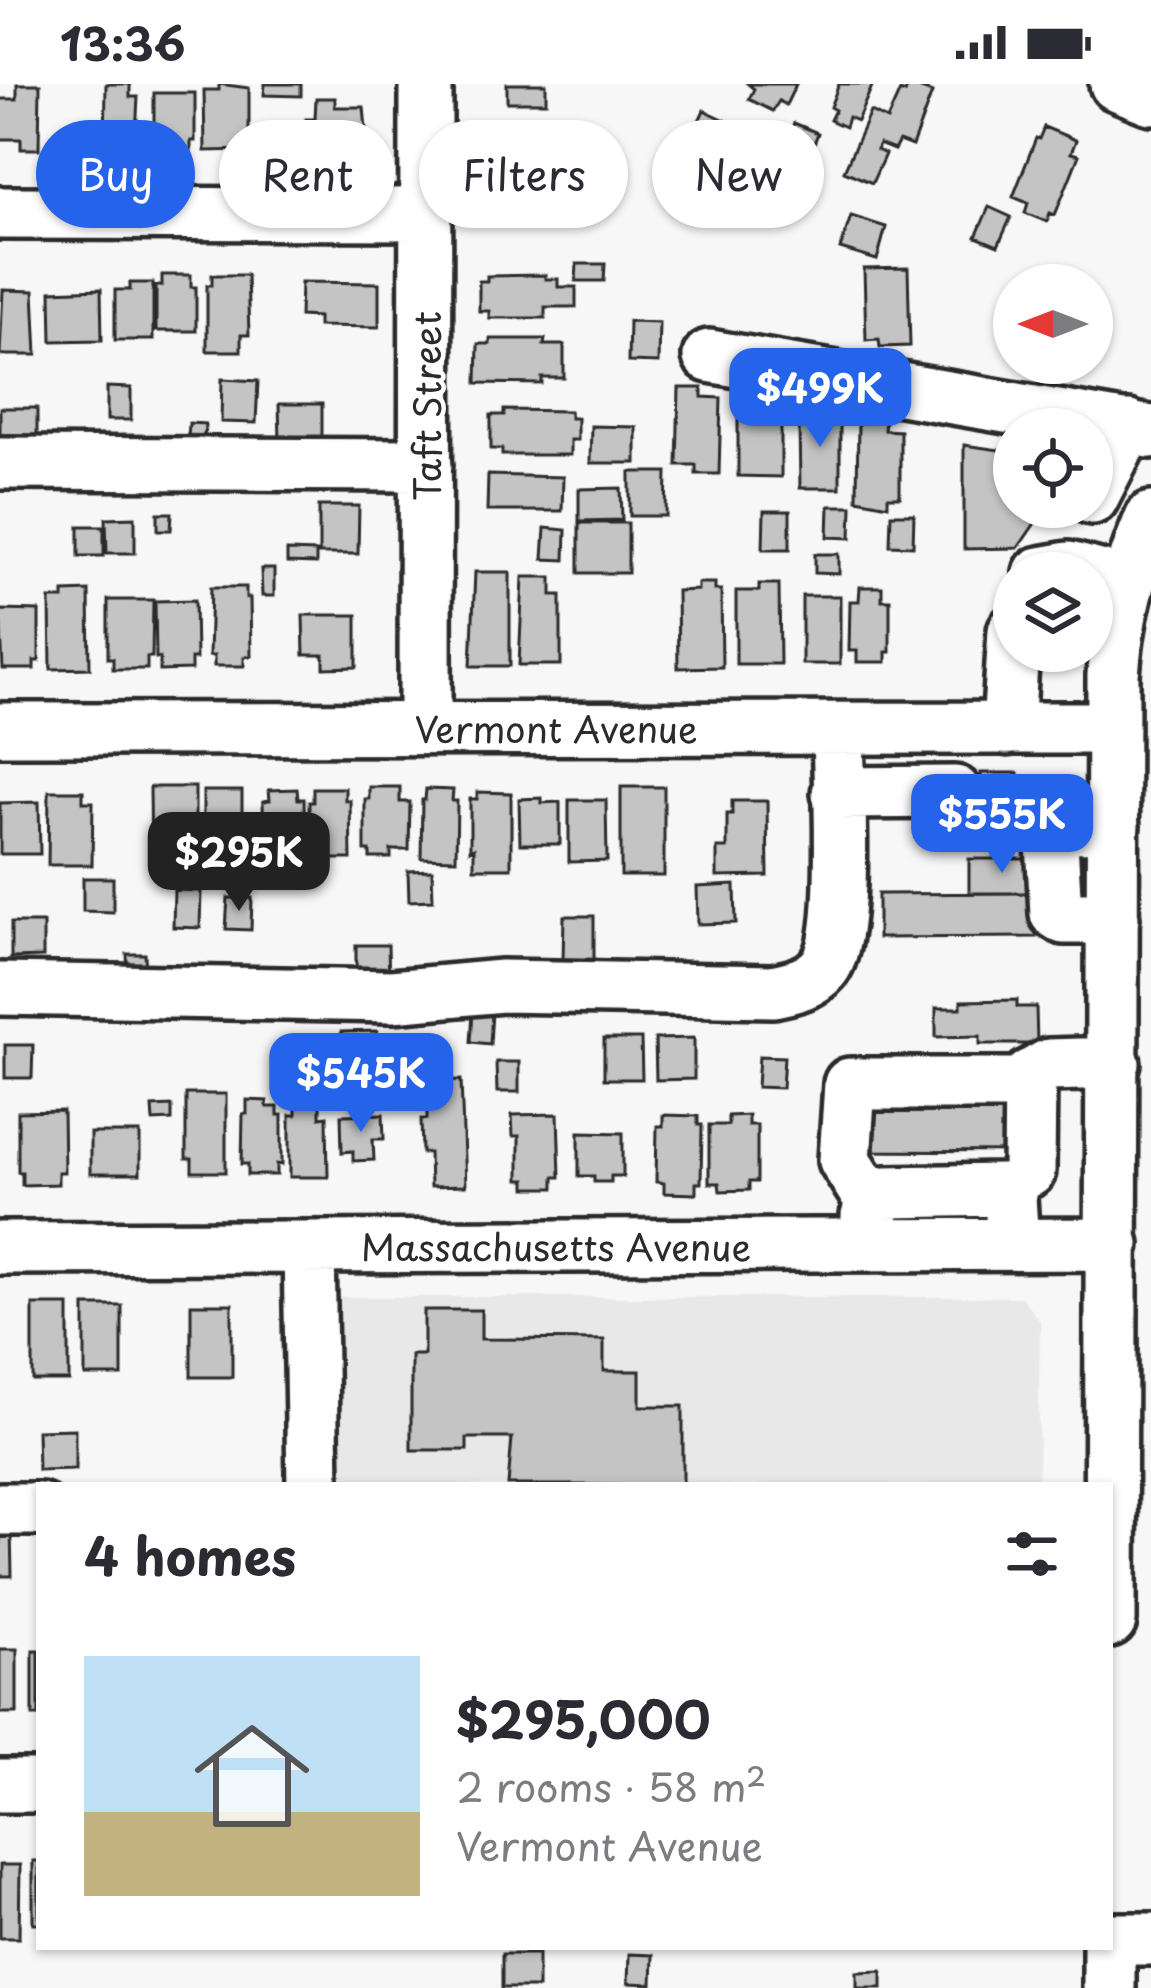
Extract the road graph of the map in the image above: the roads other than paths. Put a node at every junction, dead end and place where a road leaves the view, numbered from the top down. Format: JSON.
{"nodes":[{"id":1,"x":426,"y":84,"type":"edge"},
{"id":2,"x":1116,"y":84,"type":"edge"},
{"id":3,"x":1151,"y":98,"type":"edge"},
{"id":4,"x":426,"y":120,"type":"edge"},
{"id":5,"x":0,"y":213,"type":"edge"},
{"id":6,"x":419,"y":214,"type":"edge"},
{"id":7,"x":426,"y":228,"type":"edge"},
{"id":8,"x":710,"y":356,"type":"dead end"},
{"id":9,"x":1140,"y":429,"type":"edge"},
{"id":10,"x":0,"y":463,"type":"edge"},
{"id":11,"x":426,"y":465,"type":"junction"},
{"id":12,"x":1113,"y":468,"type":"edge"},
{"id":13,"x":1151,"y":518,"type":"edge"},
{"id":14,"x":1113,"y":579,"type":"edge"},
{"id":15,"x":1126,"y":583,"type":"junction"},
{"id":16,"x":1012,"y":672,"type":"edge"},
{"id":17,"x":425,"y":728,"type":"junction"},
{"id":18,"x":1009,"y":728,"type":"junction"},
{"id":19,"x":1113,"y":728,"type":"junction"},
{"id":20,"x":0,"y":729,"type":"edge"},
{"id":21,"x":838,"y":729,"type":"junction"},
{"id":22,"x":955,"y":792,"type":"dead end"},
{"id":23,"x":838,"y":793,"type":"junction"},
{"id":24,"x":1126,"y":812,"type":"edge"},
{"id":25,"x":0,"y":989,"type":"edge"},
{"id":26,"x":1126,"y":1083,"type":"edge"},
{"id":27,"x":1030,"y":1084,"type":"junction"},
{"id":28,"x":1113,"y":1166,"type":"junction"},
{"id":29,"x":1016,"y":1180,"type":"junction"},
{"id":30,"x":871,"y":1225,"type":"junction"},
{"id":31,"x":1013,"y":1244,"type":"junction"},
{"id":32,"x":1113,"y":1244,"type":"junction"},
{"id":33,"x":309,"y":1247,"type":"junction"},
{"id":34,"x":0,"y":1248,"type":"edge"},
{"id":35,"x":313,"y":1482,"type":"edge"},
{"id":36,"x":1111,"y":1482,"type":"edge"},
{"id":37,"x":0,"y":1509,"type":"edge"},
{"id":38,"x":36,"y":1509,"type":"edge"},
{"id":39,"x":0,"y":1786,"type":"edge"},
{"id":40,"x":36,"y":1786,"type":"edge"},
{"id":41,"x":1151,"y":1939,"type":"edge"},
{"id":42,"x":1113,"y":1943,"type":"edge"},
{"id":43,"x":1109,"y":1950,"type":"edge"},
{"id":44,"x":1109,"y":1988,"type":"edge"}],
"edges":[{"from":1,"to":4,"type":"street","name":"Taft Street"},
{"from":2,"to":3,"type":"street"},
{"from":5,"to":6,"type":"street"},
{"from":7,"to":11,"type":"street","name":"Taft Street"},
{"from":8,"to":9,"type":"street"},
{"from":9,"to":12,"type":"street"},
{"from":10,"to":11,"type":"street"},
{"from":11,"to":17,"type":"street","name":"Taft Street"},
{"from":13,"to":15,"type":"street"},
{"from":14,"to":15,"type":"street"},
{"from":15,"to":19,"type":"street"},
{"from":16,"to":18,"type":"street"},
{"from":17,"to":20,"type":"street","name":"Vermont Avenue"},
{"from":17,"to":21,"type":"street","name":"Vermont Avenue"},
{"from":18,"to":19,"type":"street","name":"Vermont Avenue"},
{"from":18,"to":21,"type":"street","name":"Vermont Avenue"},
{"from":19,"to":24,"type":"street"},
{"from":21,"to":23,"type":"street"},
{"from":22,"to":23,"type":"street"},
{"from":23,"to":25,"type":"street"},
{"from":24,"to":26,"type":"street"},
{"from":26,"to":27,"type":"street"},
{"from":26,"to":28,"type":"street"},
{"from":27,"to":29,"type":"street"},
{"from":27,"to":30,"type":"street"},
{"from":28,"to":29,"type":"street"},
{"from":28,"to":32,"type":"street"},
{"from":29,"to":30,"type":"street"},
{"from":29,"to":31,"type":"street"},
{"from":30,"to":31,"type":"street","name":"Massachusetts Avenue"},
{"from":30,"to":33,"type":"street","name":"Massachusetts Avenue"},
{"from":31,"to":32,"type":"street","name":"Massachusetts Avenue"},
{"from":32,"to":36,"type":"street"},
{"from":33,"to":34,"type":"street","name":"Massachusetts Avenue"},
{"from":33,"to":35,"type":"street"},
{"from":37,"to":38,"type":"street"},
{"from":39,"to":40,"type":"street"},
{"from":41,"to":42,"type":"street"},
{"from":43,"to":44,"type":"street"}]}
